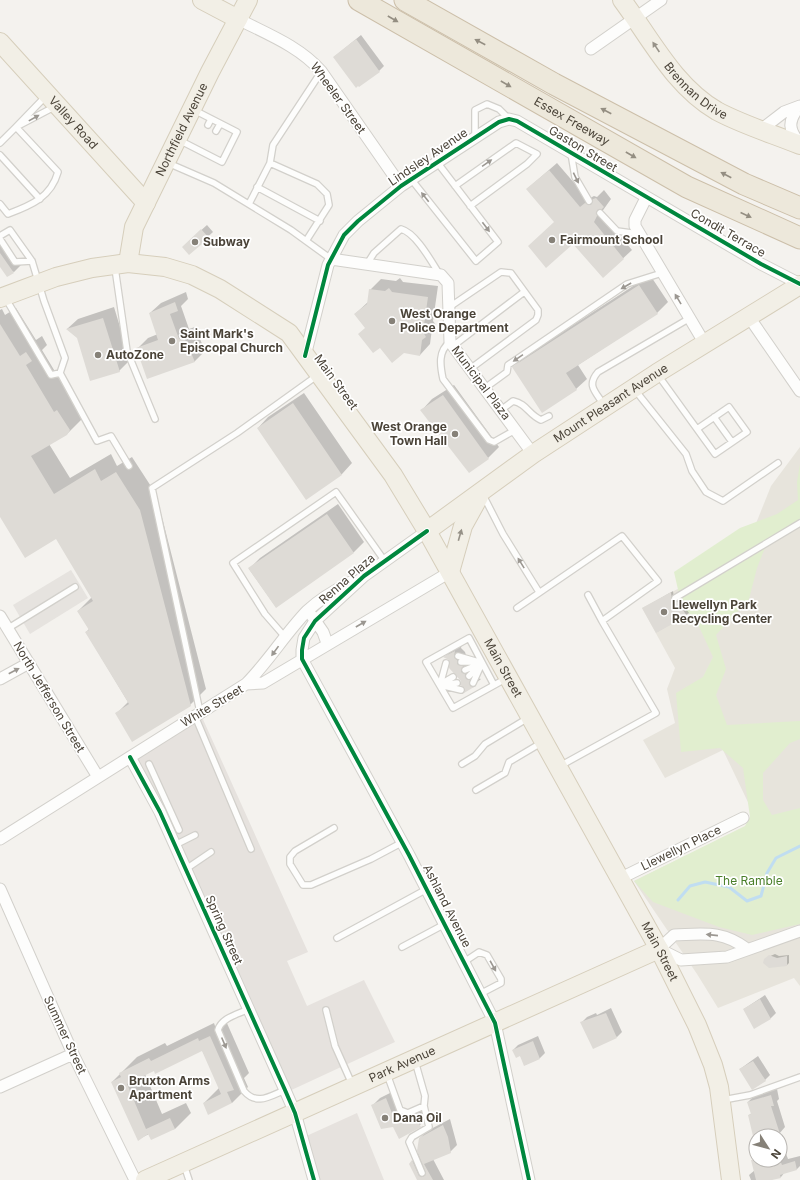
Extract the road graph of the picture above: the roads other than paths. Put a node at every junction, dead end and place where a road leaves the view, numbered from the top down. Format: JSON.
{"nodes":[{"id":1,"x":202,"y":0,"type":"edge"},
{"id":2,"x":248,"y":0,"type":"edge"},
{"id":3,"x":359,"y":0,"type":"edge"},
{"id":4,"x":405,"y":0,"type":"edge"},
{"id":5,"x":622,"y":0,"type":"edge"},
{"id":6,"x":662,"y":0,"type":"edge"},
{"id":7,"x":636,"y":18,"type":"junction"},
{"id":8,"x":238,"y":19,"type":"junction"},
{"id":9,"x":0,"y":42,"type":"edge"},
{"id":10,"x":591,"y":49,"type":"dead end"},
{"id":11,"x":321,"y":72,"type":"junction"},
{"id":12,"x":53,"y":99,"type":"junction"},
{"id":13,"x":799,"y":106,"type":"edge"},
{"id":14,"x":192,"y":109,"type":"junction"},
{"id":15,"x":211,"y":119,"type":"junction"},
{"id":16,"x":509,"y":119,"type":"junction"},
{"id":17,"x":220,"y":124,"type":"junction"},
{"id":18,"x":208,"y":125,"type":"dead end"},
{"id":19,"x":16,"y":128,"type":"junction"},
{"id":20,"x":762,"y":129,"type":"junction"},
{"id":21,"x":216,"y":131,"type":"dead end"},
{"id":22,"x":475,"y":138,"type":"junction"},
{"id":23,"x":177,"y":139,"type":"junction"},
{"id":24,"x":199,"y":142,"type":"dead end"},
{"id":25,"x":0,"y":144,"type":"edge"},
{"id":26,"x":800,"y":145,"type":"edge"},
{"id":27,"x":208,"y":147,"type":"dead end"},
{"id":28,"x":196,"y":149,"type":"junction"},
{"id":29,"x":205,"y":153,"type":"junction"},
{"id":30,"x":571,"y":153,"type":"junction"},
{"id":31,"x":0,"y":155,"type":"edge"},
{"id":32,"x":166,"y":162,"type":"junction"},
{"id":33,"x":437,"y":162,"type":"junction"},
{"id":34,"x":270,"y":163,"type":"junction"},
{"id":35,"x":411,"y":179,"type":"junction"},
{"id":36,"x":401,"y":186,"type":"junction"},
{"id":37,"x":455,"y":186,"type":"junction"},
{"id":38,"x":257,"y":188,"type":"junction"},
{"id":39,"x":646,"y":198,"type":"junction"},
{"id":40,"x":40,"y":199,"type":"junction"},
{"id":41,"x":589,"y":201,"type":"dead end"},
{"id":42,"x":146,"y":203,"type":"junction"},
{"id":43,"x":0,"y":204,"type":"edge"},
{"id":44,"x":249,"y":204,"type":"junction"},
{"id":45,"x":470,"y":206,"type":"junction"},
{"id":46,"x":800,"y":208,"type":"edge"},
{"id":47,"x":600,"y":213,"type":"dead end"},
{"id":48,"x":320,"y":221,"type":"junction"},
{"id":49,"x":639,"y":234,"type":"junction"},
{"id":50,"x":0,"y":237,"type":"edge"},
{"id":51,"x":794,"y":237,"type":"edge"},
{"id":52,"x":306,"y":241,"type":"junction"},
{"id":53,"x":331,"y":259,"type":"junction"},
{"id":54,"x":32,"y":261,"type":"junction"},
{"id":55,"x":121,"y":263,"type":"junction"},
{"id":56,"x":367,"y":264,"type":"junction"},
{"id":57,"x":662,"y":273,"type":"junction"},
{"id":58,"x":440,"y":275,"type":"junction"},
{"id":59,"x":39,"y":283,"type":"junction"},
{"id":60,"x":800,"y":284,"type":"edge"},
{"id":61,"x":524,"y":292,"type":"junction"},
{"id":62,"x":2,"y":294,"type":"edge"},
{"id":63,"x":448,"y":308,"type":"junction"},
{"id":64,"x":749,"y":317,"type":"junction"},
{"id":65,"x":690,"y":318,"type":"junction"},
{"id":66,"x":452,"y":344,"type":"junction"},
{"id":67,"x":705,"y":344,"type":"junction"},
{"id":68,"x":305,"y":356,"type":"junction"},
{"id":69,"x":470,"y":369,"type":"junction"},
{"id":70,"x":60,"y":373,"type":"junction"},
{"id":71,"x":657,"y":373,"type":"junction"},
{"id":72,"x":318,"y":375,"type":"junction"},
{"id":73,"x":485,"y":388,"type":"junction"},
{"id":74,"x":634,"y":388,"type":"junction"},
{"id":75,"x":799,"y":388,"type":"edge"},
{"id":76,"x":605,"y":407,"type":"junction"},
{"id":77,"x":501,"y":410,"type":"junction"},
{"id":78,"x":549,"y":416,"type":"dead end"},
{"id":79,"x":714,"y":417,"type":"junction"},
{"id":80,"x":155,"y":418,"type":"dead end"},
{"id":81,"x":697,"y":429,"type":"junction"},
{"id":82,"x":516,"y":430,"type":"junction"},
{"id":83,"x":732,"y":442,"type":"junction"},
{"id":84,"x":533,"y":454,"type":"junction"},
{"id":85,"x":778,"y":463,"type":"dead end"},
{"id":86,"x":130,"y":466,"type":"dead end"},
{"id":87,"x":482,"y":492,"type":"junction"},
{"id":88,"x":800,"y":523,"type":"edge"},
{"id":89,"x":427,"y":531,"type":"junction"},
{"id":90,"x":384,"y":560,"type":"junction"},
{"id":91,"x":450,"y":572,"type":"junction"},
{"id":92,"x":364,"y":576,"type":"junction"},
{"id":93,"x":75,"y":587,"type":"dead end"},
{"id":94,"x":539,"y":592,"type":"junction"},
{"id":95,"x":588,"y":595,"type":"dead end"},
{"id":96,"x":675,"y":598,"type":"dead end"},
{"id":97,"x":517,"y":608,"type":"dead end"},
{"id":98,"x":308,"y":610,"type":"junction"},
{"id":99,"x":0,"y":616,"type":"edge"},
{"id":100,"x":315,"y":621,"type":"junction"},
{"id":101,"x":602,"y":621,"type":"junction"},
{"id":102,"x":7,"y":629,"type":"junction"},
{"id":103,"x":482,"y":630,"type":"junction"},
{"id":104,"x":285,"y":637,"type":"junction"},
{"id":105,"x":466,"y":639,"type":"junction"},
{"id":106,"x":327,"y":643,"type":"junction"},
{"id":107,"x":302,"y":659,"type":"junction"},
{"id":108,"x":459,"y":659,"type":"dead end"},
{"id":109,"x":29,"y":663,"type":"junction"},
{"id":110,"x":482,"y":663,"type":"junction"},
{"id":111,"x":447,"y":665,"type":"dead end"},
{"id":112,"x":465,"y":670,"type":"dead end"},
{"id":113,"x":453,"y":676,"type":"dead end"},
{"id":114,"x":469,"y":676,"type":"dead end"},
{"id":115,"x":0,"y":679,"type":"edge"},
{"id":116,"x":501,"y":682,"type":"junction"},
{"id":117,"x":457,"y":683,"type":"dead end"},
{"id":118,"x":473,"y":683,"type":"dead end"},
{"id":119,"x":246,"y":684,"type":"junction"},
{"id":120,"x":440,"y":685,"type":"junction"},
{"id":121,"x":461,"y":690,"type":"dead end"},
{"id":122,"x":198,"y":714,"type":"junction"},
{"id":123,"x":530,"y":717,"type":"junction"},
{"id":124,"x":544,"y":742,"type":"junction"},
{"id":125,"x":130,"y":757,"type":"junction"},
{"id":126,"x":149,"y":764,"type":"dead end"},
{"id":127,"x":462,"y":764,"type":"dead end"},
{"id":128,"x":558,"y":767,"type":"junction"},
{"id":129,"x":98,"y":777,"type":"junction"},
{"id":130,"x":476,"y":790,"type":"dead end"},
{"id":131,"x":165,"y":810,"type":"junction"},
{"id":132,"x":743,"y":818,"type":"dead end"},
{"id":133,"x":334,"y":828,"type":"dead end"},
{"id":134,"x":179,"y":830,"type":"dead end"},
{"id":135,"x":194,"y":835,"type":"dead end"},
{"id":136,"x":0,"y":839,"type":"edge"},
{"id":137,"x":403,"y":842,"type":"junction"},
{"id":138,"x":175,"y":845,"type":"junction"},
{"id":139,"x":251,"y":849,"type":"dead end"},
{"id":140,"x":211,"y":852,"type":"dead end"},
{"id":141,"x":186,"y":869,"type":"junction"},
{"id":142,"x":619,"y":879,"type":"junction"},
{"id":143,"x":427,"y":888,"type":"junction"},
{"id":144,"x":0,"y":889,"type":"edge"},
{"id":145,"x":445,"y":924,"type":"junction"},
{"id":146,"x":800,"y":932,"type":"edge"},
{"id":147,"x":337,"y":938,"type":"dead end"},
{"id":148,"x":402,"y":947,"type":"dead end"},
{"id":149,"x":747,"y":948,"type":"junction"},
{"id":150,"x":659,"y":950,"type":"junction"},
{"id":151,"x":464,"y":962,"type":"junction"},
{"id":152,"x":480,"y":994,"type":"junction"},
{"id":153,"x":249,"y":1009,"type":"junction"},
{"id":154,"x":326,"y":1010,"type":"dead end"},
{"id":155,"x":495,"y":1023,"type":"junction"},
{"id":156,"x":73,"y":1054,"type":"junction"},
{"id":157,"x":414,"y":1059,"type":"junction"},
{"id":158,"x":386,"y":1072,"type":"junction"},
{"id":159,"x":800,"y":1077,"type":"edge"},
{"id":160,"x":353,"y":1086,"type":"junction"},
{"id":161,"x":0,"y":1088,"type":"edge"},
{"id":162,"x":285,"y":1090,"type":"junction"},
{"id":163,"x":721,"y":1100,"type":"junction"},
{"id":164,"x":424,"y":1106,"type":"junction"},
{"id":165,"x":295,"y":1113,"type":"junction"},
{"id":166,"x":183,"y":1163,"type":"junction"},
{"id":167,"x":422,"y":1173,"type":"dead end"},
{"id":168,"x":135,"y":1180,"type":"edge"},
{"id":169,"x":145,"y":1180,"type":"edge"},
{"id":170,"x":189,"y":1180,"type":"edge"},
{"id":171,"x":314,"y":1180,"type":"edge"},
{"id":172,"x":528,"y":1180,"type":"edge"},
{"id":173,"x":731,"y":1180,"type":"edge"}],
"edges":[{"from":1,"to":8,"type":"main road"},
{"from":2,"to":8,"type":"main road","name":"Northfield Avenue"},
{"from":3,"to":51,"type":"highway","name":"Essex Freeway","one_way":true},
{"from":46,"to":4,"type":"highway","name":"Essex Freeway","one_way":true},
{"from":5,"to":7,"type":"main road","name":"Brennan Drive"},
{"from":6,"to":7,"type":"street"},
{"from":7,"to":10,"type":"street"},
{"from":20,"to":7,"type":"main road","name":"Brennan Drive","one_way":true},
{"from":8,"to":11,"type":"street","name":"Wheeler Street"},
{"from":8,"to":14,"type":"main road","name":"Northfield Avenue"},
{"from":9,"to":12,"type":"main road","name":"Valley Road"},
{"from":11,"to":34,"type":"lane"},
{"from":11,"to":36,"type":"street","name":"Wheeler Street"},
{"from":19,"to":12,"type":"lane","one_way":true},
{"from":12,"to":19,"type":"lane"},
{"from":12,"to":42,"type":"main road","name":"Valley Road"},
{"from":13,"to":20,"type":"street"},
{"from":13,"to":26,"type":"street"},
{"from":14,"to":15,"type":"lane"},
{"from":14,"to":23,"type":"main road","name":"Northfield Avenue"},
{"from":15,"to":17,"type":"lane"},
{"from":15,"to":18,"type":"lane"},
{"from":16,"to":22,"type":"street","name":"Lindsley Avenue"},
{"from":16,"to":22,"type":"lane"},
{"from":16,"to":30,"type":"street","name":"Gaston Street"},
{"from":17,"to":21,"type":"lane"},
{"from":17,"to":29,"type":"lane"},
{"from":19,"to":25,"type":"lane"},
{"from":19,"to":40,"type":"lane"},
{"from":20,"to":26,"type":"main road","name":"Brennan Drive"},
{"from":22,"to":33,"type":"street","name":"Lindsley Avenue"},
{"from":23,"to":28,"type":"lane"},
{"from":23,"to":32,"type":"main road","name":"Northfield Avenue"},
{"from":24,"to":28,"type":"lane"},
{"from":27,"to":29,"type":"lane"},
{"from":28,"to":29,"type":"lane"},
{"from":30,"to":39,"type":"street","name":"Gaston Street"},
{"from":30,"to":41,"type":"lane","one_way":true},
{"from":31,"to":40,"type":"lane"},
{"from":32,"to":42,"type":"main road","name":"Northfield Avenue"},
{"from":32,"to":44,"type":"lane"},
{"from":33,"to":35,"type":"street","name":"Lindsley Avenue"},
{"from":33,"to":37,"type":"lane"},
{"from":34,"to":38,"type":"lane"},
{"from":34,"to":48,"type":"lane"},
{"from":35,"to":36,"type":"street","name":"Lindsley Avenue"},
{"from":45,"to":35,"type":"lane","one_way":true},
{"from":36,"to":53,"type":"street","name":"Lindsley Avenue"},
{"from":37,"to":45,"type":"lane"},
{"from":37,"to":45,"type":"lane","one_way":true},
{"from":38,"to":44,"type":"lane"},
{"from":38,"to":48,"type":"lane"},
{"from":39,"to":49,"type":"street"},
{"from":39,"to":60,"type":"street","name":"Condit Terrace"},
{"from":40,"to":43,"type":"lane"},
{"from":42,"to":55,"type":"main road","name":"Northfield Avenue"},
{"from":44,"to":52,"type":"lane"},
{"from":47,"to":49,"type":"lane"},
{"from":48,"to":52,"type":"lane"},
{"from":49,"to":57,"type":"street"},
{"from":50,"to":54,"type":"lane"},
{"from":50,"to":54,"type":"lane"},
{"from":52,"to":53,"type":"lane"},
{"from":53,"to":56,"type":"street"},
{"from":53,"to":68,"type":"street","name":"Lindsley Avenue"},
{"from":54,"to":59,"type":"lane"},
{"from":55,"to":59,"type":"main road","name":"Main Street"},
{"from":55,"to":68,"type":"main road","name":"Main Street"},
{"from":55,"to":80,"type":"lane"},
{"from":56,"to":58,"type":"street"},
{"from":56,"to":58,"type":"lane"},
{"from":65,"to":57,"type":"street","one_way":true},
{"from":57,"to":73,"type":"lane","one_way":true},
{"from":58,"to":63,"type":"street","name":"Municipal Plaza"},
{"from":59,"to":62,"type":"main road","name":"Main Street"},
{"from":59,"to":70,"type":"lane"},
{"from":60,"to":64,"type":"main road","name":"Mount Pleasant Avenue"},
{"from":61,"to":63,"type":"lane"},
{"from":61,"to":66,"type":"lane"},
{"from":61,"to":69,"type":"lane"},
{"from":62,"to":70,"type":"lane"},
{"from":63,"to":66,"type":"street","name":"Municipal Plaza"},
{"from":64,"to":67,"type":"main road","name":"Mount Pleasant Avenue"},
{"from":64,"to":75,"type":"street"},
{"from":65,"to":67,"type":"street"},
{"from":65,"to":76,"type":"lane"},
{"from":66,"to":69,"type":"street","name":"Municipal Plaza"},
{"from":66,"to":82,"type":"lane"},
{"from":67,"to":71,"type":"main road","name":"Mount Pleasant Avenue"},
{"from":68,"to":72,"type":"main road","name":"Main Street"},
{"from":69,"to":73,"type":"street","name":"Municipal Plaza"},
{"from":70,"to":86,"type":"lane"},
{"from":71,"to":74,"type":"main road","name":"Mount Pleasant Avenue"},
{"from":71,"to":81,"type":"lane"},
{"from":72,"to":89,"type":"main road","name":"Main Street"},
{"from":72,"to":122,"type":"lane"},
{"from":73,"to":77,"type":"street","name":"Municipal Plaza"},
{"from":74,"to":76,"type":"main road","name":"Mount Pleasant Avenue"},
{"from":74,"to":85,"type":"lane"},
{"from":76,"to":84,"type":"main road","name":"Mount Pleasant Avenue"},
{"from":77,"to":78,"type":"lane"},
{"from":77,"to":82,"type":"street","name":"Municipal Plaza"},
{"from":79,"to":81,"type":"lane"},
{"from":79,"to":83,"type":"lane"},
{"from":79,"to":83,"type":"lane"},
{"from":81,"to":83,"type":"lane"},
{"from":82,"to":84,"type":"street","name":"Municipal Plaza"},
{"from":84,"to":87,"type":"main road","name":"Mount Pleasant Avenue"},
{"from":87,"to":89,"type":"main road","name":"Mount Pleasant Avenue"},
{"from":91,"to":87,"type":"main road","one_way":true},
{"from":94,"to":87,"type":"lane","one_way":true},
{"from":88,"to":96,"type":"lane"},
{"from":89,"to":90,"type":"street","name":"Renna Plaza"},
{"from":89,"to":91,"type":"main road","name":"Main Street"},
{"from":90,"to":92,"type":"street","name":"Renna Plaza"},
{"from":90,"to":104,"type":"lane"},
{"from":91,"to":103,"type":"main road","name":"Main Street"},
{"from":106,"to":91,"type":"street","name":"White Street","one_way":true},
{"from":92,"to":98,"type":"street","name":"Renna Plaza"},
{"from":92,"to":100,"type":"street","name":"Renna Plaza"},
{"from":93,"to":102,"type":"lane"},
{"from":94,"to":97,"type":"lane"},
{"from":94,"to":101,"type":"lane"},
{"from":95,"to":101,"type":"lane"},
{"from":98,"to":100,"type":"street"},
{"from":98,"to":104,"type":"street","name":"Renna Plaza"},
{"from":99,"to":102,"type":"street","name":"North Jefferson Street"},
{"from":100,"to":106,"type":"street"},
{"from":100,"to":107,"type":"street","name":"Renna Plaza"},
{"from":101,"to":128,"type":"lane"},
{"from":102,"to":109,"type":"street","name":"North Jefferson Street"},
{"from":103,"to":105,"type":"lane"},
{"from":103,"to":116,"type":"main road","name":"Main Street"},
{"from":104,"to":119,"type":"street","name":"Renna Plaza","one_way":true},
{"from":105,"to":110,"type":"lane"},
{"from":105,"to":120,"type":"lane"},
{"from":106,"to":107,"type":"street","name":"White Street"},
{"from":107,"to":119,"type":"street","name":"White Street"},
{"from":107,"to":137,"type":"street","name":"Ashland Avenue"},
{"from":108,"to":110,"type":"lane"},
{"from":115,"to":109,"type":"street","one_way":true},
{"from":109,"to":129,"type":"street","name":"North Jefferson Street"},
{"from":110,"to":112,"type":"lane"},
{"from":110,"to":114,"type":"lane"},
{"from":110,"to":116,"type":"lane"},
{"from":110,"to":118,"type":"lane"},
{"from":111,"to":120,"type":"lane"},
{"from":113,"to":120,"type":"lane"},
{"from":116,"to":120,"type":"lane"},
{"from":116,"to":123,"type":"main road","name":"Main Street"},
{"from":117,"to":120,"type":"lane"},
{"from":119,"to":122,"type":"street","name":"White Street"},
{"from":120,"to":121,"type":"lane"},
{"from":122,"to":125,"type":"street","name":"White Street"},
{"from":122,"to":139,"type":"lane"},
{"from":123,"to":124,"type":"main road","name":"Main Street"},
{"from":123,"to":127,"type":"lane"},
{"from":124,"to":128,"type":"main road","name":"Main Street"},
{"from":124,"to":130,"type":"lane"},
{"from":125,"to":129,"type":"street","name":"White Street"},
{"from":125,"to":131,"type":"street","name":"Spring Street"},
{"from":126,"to":131,"type":"lane"},
{"from":128,"to":142,"type":"main road","name":"Main Street"},
{"from":129,"to":136,"type":"street","name":"White Street"},
{"from":131,"to":134,"type":"lane"},
{"from":131,"to":138,"type":"street","name":"Spring Street"},
{"from":132,"to":142,"type":"street","name":"Llewellyn Place"},
{"from":133,"to":137,"type":"lane"},
{"from":135,"to":138,"type":"lane"},
{"from":137,"to":143,"type":"street","name":"Ashland Avenue"},
{"from":138,"to":141,"type":"street","name":"Spring Street"},
{"from":140,"to":141,"type":"lane"},
{"from":141,"to":153,"type":"street","name":"Spring Street"},
{"from":142,"to":150,"type":"main road","name":"Main Street"},
{"from":143,"to":145,"type":"street","name":"Ashland Avenue"},
{"from":143,"to":147,"type":"lane"},
{"from":144,"to":156,"type":"street","name":"Summer Street"},
{"from":145,"to":148,"type":"lane"},
{"from":145,"to":151,"type":"street","name":"Ashland Avenue"},
{"from":146,"to":149,"type":"street"},
{"from":149,"to":150,"type":"street"},
{"from":149,"to":150,"type":"street","name":"Park Avenue","one_way":true},
{"from":150,"to":155,"type":"main road","name":"Park Avenue"},
{"from":150,"to":163,"type":"main road","name":"Main Street"},
{"from":151,"to":152,"type":"street","name":"Ashland Avenue"},
{"from":151,"to":152,"type":"lane","one_way":true},
{"from":152,"to":155,"type":"street","name":"Ashland Avenue"},
{"from":153,"to":162,"type":"street","name":"Spring Street"},
{"from":153,"to":162,"type":"lane","one_way":true},
{"from":154,"to":160,"type":"lane"},
{"from":155,"to":157,"type":"main road","name":"Park Avenue"},
{"from":155,"to":172,"type":"street","name":"Ashland Avenue"},
{"from":156,"to":161,"type":"street"},
{"from":156,"to":168,"type":"street","name":"Summer Street"},
{"from":157,"to":158,"type":"main road","name":"Park Avenue"},
{"from":157,"to":164,"type":"lane"},
{"from":158,"to":160,"type":"main road","name":"Park Avenue"},
{"from":158,"to":164,"type":"lane"},
{"from":159,"to":163,"type":"lane"},
{"from":160,"to":165,"type":"main road","name":"Park Avenue"},
{"from":162,"to":165,"type":"street","name":"Spring Street"},
{"from":163,"to":173,"type":"main road","name":"Main Street"},
{"from":164,"to":167,"type":"lane"},
{"from":165,"to":166,"type":"main road","name":"Park Avenue"},
{"from":165,"to":171,"type":"street","name":"Spring Street"},
{"from":166,"to":169,"type":"main road","name":"Park Avenue"},
{"from":166,"to":170,"type":"lane"}]}
